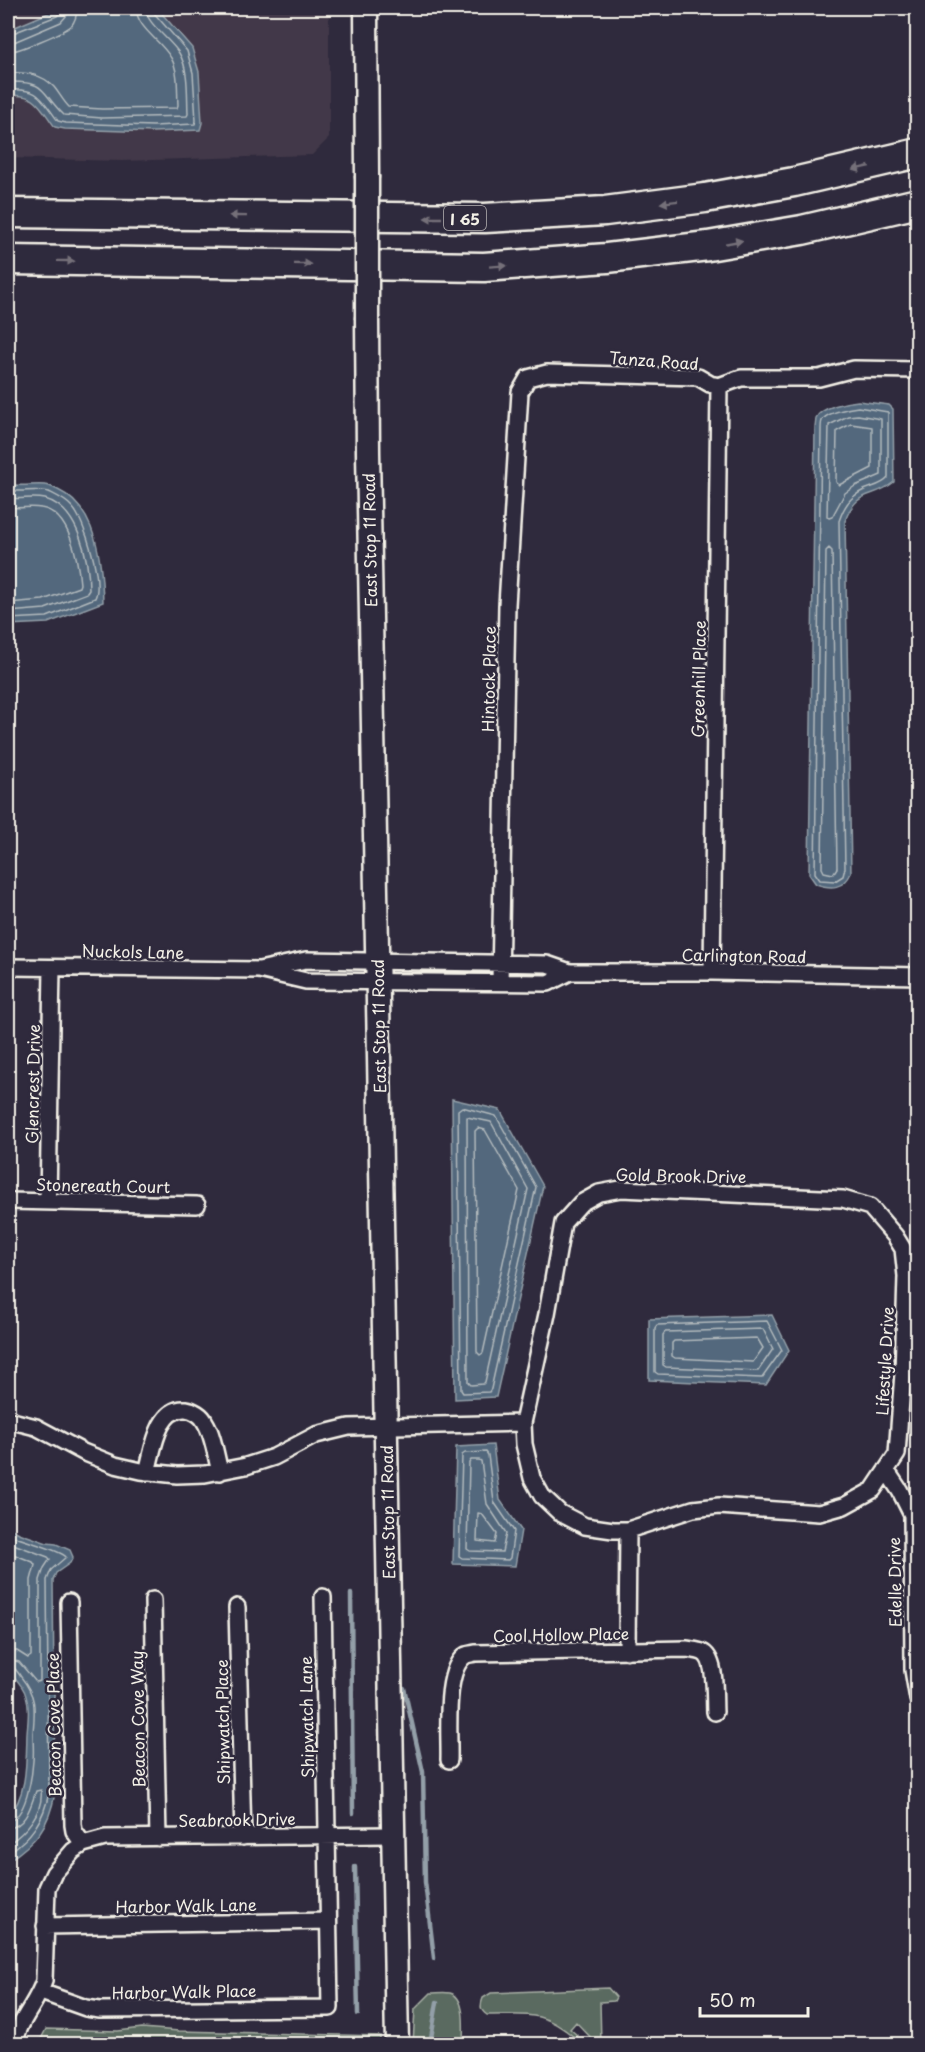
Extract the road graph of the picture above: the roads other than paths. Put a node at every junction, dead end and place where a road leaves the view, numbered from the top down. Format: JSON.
{"nodes":[{"id":1,"x":366,"y":8,"type":"edge"},
{"id":2,"x":918,"y":153,"type":"edge"},
{"id":3,"x":918,"y":203,"type":"edge"},
{"id":4,"x":8,"y":213,"type":"edge"},
{"id":5,"x":8,"y":260,"type":"edge"},
{"id":6,"x":918,"y":370,"type":"edge"},
{"id":7,"x":528,"y":378,"type":"joint"},
{"id":8,"x":719,"y":386,"type":"junction"},
{"id":9,"x":500,"y":963,"type":"junction"},
{"id":10,"x":8,"y":967,"type":"edge"},
{"id":11,"x":52,"y":968,"type":"junction"},
{"id":12,"x":377,"y":971,"type":"junction"},
{"id":13,"x":570,"y":972,"type":"junction"},
{"id":14,"x":712,"y":972,"type":"junction"},
{"id":15,"x":918,"y":976,"type":"edge"},
{"id":16,"x":500,"y":982,"type":"junction"},
{"id":17,"x":8,"y":1201,"type":"edge"},
{"id":18,"x":48,"y":1202,"type":"junction"},
{"id":19,"x":197,"y":1205,"type":"dead end"},
{"id":20,"x":870,"y":1207,"type":"joint"},
{"id":21,"x":8,"y":1420,"type":"edge"},
{"id":22,"x":523,"y":1423,"type":"junction"},
{"id":23,"x":385,"y":1426,"type":"junction"},
{"id":24,"x":886,"y":1470,"type":"junction"},
{"id":25,"x":147,"y":1472,"type":"junction"},
{"id":26,"x":220,"y":1472,"type":"junction"},
{"id":27,"x":628,"y":1530,"type":"junction"},
{"id":28,"x":323,"y":1597,"type":"dead end"},
{"id":29,"x":153,"y":1600,"type":"dead end"},
{"id":30,"x":69,"y":1602,"type":"dead end"},
{"id":31,"x":237,"y":1606,"type":"dead end"},
{"id":32,"x":627,"y":1651,"type":"junction"},
{"id":33,"x":918,"y":1699,"type":"edge"},
{"id":34,"x":715,"y":1712,"type":"dead end"},
{"id":35,"x":449,"y":1760,"type":"dead end"},
{"id":36,"x":392,"y":1835,"type":"junction"},
{"id":37,"x":326,"y":1836,"type":"junction"},
{"id":38,"x":243,"y":1837,"type":"junction"},
{"id":39,"x":158,"y":1838,"type":"junction"},
{"id":40,"x":83,"y":1844,"type":"junction"},
{"id":41,"x":328,"y":1921,"type":"junction"},
{"id":42,"x":45,"y":1926,"type":"junction"},
{"id":43,"x":41,"y":1992,"type":"junction"},
{"id":44,"x":330,"y":2007,"type":"joint"},
{"id":45,"x":14,"y":2024,"type":"edge"},
{"id":46,"x":15,"y":2044,"type":"edge"},
{"id":47,"x":397,"y":2044,"type":"edge"}],
"edges":[{"from":1,"to":12,"type":"main road","name":"East Stop 11 Road","bridge":true},
{"from":2,"to":4,"type":"highway","number":"I 65","one_way":true},
{"from":5,"to":3,"type":"highway","one_way":true},
{"from":6,"to":8,"type":"street","name":"Tanza Road"},
{"from":7,"to":8,"type":"street","name":"Tanza Road"},
{"from":7,"to":9,"type":"street","name":"Hintock Place"},
{"from":8,"to":14,"type":"street","name":"Greenhill Place"},
{"from":9,"to":12,"type":"street","name":"Carlington Road"},
{"from":9,"to":13,"type":"street","name":"Carlington Road"},
{"from":9,"to":16,"type":"street","name":"Hintock Place"},
{"from":10,"to":11,"type":"street","name":"Nuckols Lane"},
{"from":11,"to":12,"type":"street","name":"Nuckols Lane"},
{"from":11,"to":18,"type":"street","name":"Glencrest Drive"},
{"from":12,"to":16,"type":"street","name":"Carlington Road"},
{"from":12,"to":23,"type":"main road","name":"East Stop 11 Road"},
{"from":13,"to":14,"type":"street","name":"Carlington Road"},
{"from":13,"to":16,"type":"street","name":"Carlington Road"},
{"from":14,"to":15,"type":"street","name":"Carlington Road"},
{"from":17,"to":18,"type":"street","name":"Stonereath Court"},
{"from":18,"to":19,"type":"street","name":"Stonereath Court"},
{"from":20,"to":22,"type":"street","name":"Gold Brook Drive"},
{"from":20,"to":24,"type":"street","name":"Lifestyle Drive"},
{"from":21,"to":25,"type":"street"},
{"from":22,"to":23,"type":"street"},
{"from":22,"to":27,"type":"street","name":"Gold Brook Drive"},
{"from":23,"to":26,"type":"street"},
{"from":23,"to":36,"type":"main road","name":"East Stop 11 Road"},
{"from":24,"to":27,"type":"street","name":"Lifestyle Drive"},
{"from":24,"to":33,"type":"street","name":"Edelle Drive"},
{"from":25,"to":26,"type":"street"},
{"from":25,"to":26,"type":"street"},
{"from":27,"to":32,"type":"street"},
{"from":28,"to":37,"type":"street","name":"Shipwatch Lane"},
{"from":29,"to":39,"type":"street","name":"Beacon Cove Way"},
{"from":30,"to":40,"type":"street","name":"Beacon Cove Place"},
{"from":31,"to":38,"type":"street","name":"Shipwatch Place"},
{"from":32,"to":34,"type":"street","name":"Cool Hollow Place"},
{"from":32,"to":35,"type":"street","name":"Cool Hollow Place"},
{"from":36,"to":37,"type":"street","name":"Seabrook Drive"},
{"from":36,"to":47,"type":"main road","name":"East Stop 11 Road"},
{"from":37,"to":38,"type":"street","name":"Seabrook Drive"},
{"from":37,"to":41,"type":"street","name":"Shipwatch Lane"},
{"from":38,"to":39,"type":"street","name":"Seabrook Drive"},
{"from":39,"to":40,"type":"street","name":"Seabrook Drive"},
{"from":40,"to":42,"type":"street"},
{"from":41,"to":42,"type":"street","name":"Harbor Walk Lane"},
{"from":41,"to":44,"type":"street","name":"Shipwatch Lane"},
{"from":42,"to":43,"type":"street"},
{"from":43,"to":44,"type":"street","name":"Harbor Walk Place"},
{"from":43,"to":45,"type":"street"},
{"from":45,"to":46,"type":"street"}]}
